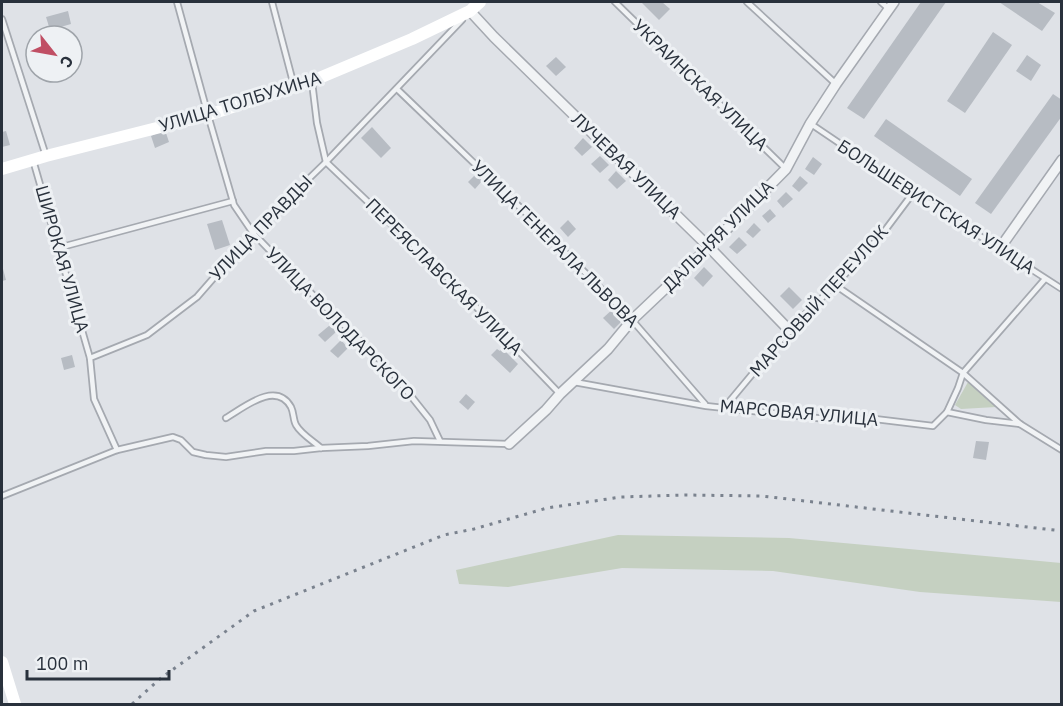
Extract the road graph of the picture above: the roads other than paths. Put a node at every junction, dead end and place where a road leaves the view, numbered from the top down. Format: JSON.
{"nodes":[{"id":1,"x":177,"y":2,"type":"edge"},
{"id":2,"x":272,"y":2,"type":"edge"},
{"id":3,"x":480,"y":2,"type":"edge"},
{"id":4,"x":615,"y":2,"type":"edge"},
{"id":5,"x":747,"y":2,"type":"edge"},
{"id":6,"x":881,"y":2,"type":"edge"},
{"id":7,"x":891,"y":5,"type":"edge"},
{"id":8,"x":467,"y":6,"type":"edge"},
{"id":9,"x":2,"y":19,"type":"edge"},
{"id":10,"x":312,"y":81,"type":"junction"},
{"id":11,"x":836,"y":84,"type":"junction"},
{"id":12,"x":294,"y":87,"type":"junction"},
{"id":13,"x":397,"y":88,"type":"junction"},
{"id":14,"x":208,"y":115,"type":"junction"},
{"id":15,"x":810,"y":124,"type":"junction"},
{"id":16,"x":46,"y":156,"type":"junction"},
{"id":17,"x":33,"y":160,"type":"junction"},
{"id":18,"x":1062,"y":160,"type":"edge"},
{"id":19,"x":326,"y":162,"type":"junction"},
{"id":20,"x":2,"y":169,"type":"edge"},
{"id":21,"x":786,"y":169,"type":"junction"},
{"id":22,"x":913,"y":193,"type":"junction"},
{"id":23,"x":233,"y":201,"type":"junction"},
{"id":24,"x":253,"y":233,"type":"junction"},
{"id":25,"x":58,"y":248,"type":"junction"},
{"id":26,"x":709,"y":248,"type":"junction"},
{"id":27,"x":1000,"y":248,"type":"junction"},
{"id":28,"x":1045,"y":279,"type":"junction"},
{"id":29,"x":835,"y":285,"type":"junction"},
{"id":30,"x":1062,"y":289,"type":"edge"},
{"id":31,"x":632,"y":320,"type":"junction"},
{"id":32,"x":789,"y":330,"type":"junction"},
{"id":33,"x":90,"y":358,"type":"junction"},
{"id":34,"x":963,"y":373,"type":"junction"},
{"id":35,"x":574,"y":382,"type":"junction"},
{"id":36,"x":560,"y":394,"type":"junction"},
{"id":37,"x":706,"y":406,"type":"junction"},
{"id":38,"x":724,"y":408,"type":"junction"},
{"id":39,"x":947,"y":412,"type":"junction"},
{"id":40,"x":226,"y":418,"type":"dead end"},
{"id":41,"x":1020,"y":424,"type":"junction"},
{"id":42,"x":440,"y":441,"type":"junction"},
{"id":43,"x":509,"y":444,"type":"joint"},
{"id":44,"x":321,"y":447,"type":"junction"},
{"id":45,"x":117,"y":450,"type":"junction"},
{"id":46,"x":1062,"y":450,"type":"edge"},
{"id":47,"x":2,"y":496,"type":"edge"},
{"id":48,"x":2,"y":662,"type":"edge"},
{"id":49,"x":15,"y":705,"type":"edge"}],
"edges":[{"from":1,"to":14,"type":"lane","name":"УЛИЦА ВОЛОДАРСКОГО"},
{"from":2,"to":12,"type":"lane"},
{"from":3,"to":8,"type":"main road","name":"УЛИЦА ПРАВДЫ"},
{"from":4,"to":21,"type":"lane","name":"УКРАИНСКАЯ УЛИЦА"},
{"from":5,"to":11,"type":"lane"},
{"from":6,"to":7,"type":"lane"},
{"from":7,"to":11,"type":"street","name":"ДАЛЬНЯЯ УЛИЦА"},
{"from":8,"to":10,"type":"main road","name":"УЛИЦА ТОЛБУХИНА"},
{"from":8,"to":13,"type":"lane","name":"УЛИЦА ПРАВДЫ"},
{"from":8,"to":26,"type":"street","name":"ЛУЧЕВАЯ УЛИЦА"},
{"from":9,"to":16,"type":"lane"},
{"from":10,"to":12,"type":"main road","name":"УЛИЦА ТОЛБУХИНА"},
{"from":10,"to":19,"type":"lane"},
{"from":11,"to":15,"type":"street","name":"ДАЛЬНЯЯ УЛИЦА"},
{"from":12,"to":14,"type":"main road","name":"УЛИЦА ТОЛБУХИНА"},
{"from":13,"to":19,"type":"lane","name":"УЛИЦА ПРАВДЫ"},
{"from":13,"to":31,"type":"lane","name":"УЛИЦА ГЕНЕРАЛА ЛЬВОВА"},
{"from":14,"to":16,"type":"main road","name":"УЛИЦА ТОЛБУХИНА"},
{"from":14,"to":23,"type":"lane","name":"УЛИЦА ВОЛОДАРСКОГО"},
{"from":15,"to":21,"type":"street","name":"ДАЛЬНЯЯ УЛИЦА"},
{"from":15,"to":22,"type":"lane","name":"БОЛЬШЕВИСТСКАЯ УЛИЦА"},
{"from":16,"to":17,"type":"main road","name":"УЛИЦА ТОЛБУХИНА"},
{"from":17,"to":20,"type":"main road","name":"УЛИЦА ТОЛБУХИНА"},
{"from":17,"to":25,"type":"lane","name":"ШИРОКАЯ УЛИЦА"},
{"from":18,"to":27,"type":"street"},
{"from":19,"to":24,"type":"lane","name":"УЛИЦА ПРАВДЫ"},
{"from":19,"to":36,"type":"lane","name":"ПЕРЕЯСЛАВСКАЯ УЛИЦА"},
{"from":21,"to":26,"type":"street","name":"ДАЛЬНЯЯ УЛИЦА"},
{"from":22,"to":27,"type":"lane","name":"БОЛЬШЕВИСТСКАЯ УЛИЦА"},
{"from":22,"to":29,"type":"lane","name":"МАРСОВЫЙ ПЕРЕУЛОК"},
{"from":23,"to":24,"type":"lane","name":"УЛИЦА ВОЛОДАРСКОГО"},
{"from":23,"to":25,"type":"lane"},
{"from":24,"to":33,"type":"lane","name":"УЛИЦА ПРАВДЫ"},
{"from":24,"to":42,"type":"lane","name":"УЛИЦА ВОЛОДАРСКОГО"},
{"from":25,"to":33,"type":"lane","name":"ШИРОКАЯ УЛИЦА"},
{"from":26,"to":31,"type":"street","name":"ДАЛЬНЯЯ УЛИЦА"},
{"from":26,"to":32,"type":"street","name":"ЛУЧЕВАЯ УЛИЦА"},
{"from":27,"to":28,"type":"lane","name":"БОЛЬШЕВИСТСКАЯ УЛИЦА"},
{"from":28,"to":30,"type":"lane","name":"БОЛЬШЕВИСТСКАЯ УЛИЦА"},
{"from":28,"to":34,"type":"lane"},
{"from":29,"to":32,"type":"lane","name":"МАРСОВЫЙ ПЕРЕУЛОК"},
{"from":29,"to":34,"type":"lane"},
{"from":31,"to":35,"type":"street","name":"ДАЛЬНЯЯ УЛИЦА"},
{"from":31,"to":37,"type":"lane","name":"УЛИЦА ГЕНЕРАЛА ЛЬВОВА"},
{"from":32,"to":38,"type":"lane","name":"МАРСОВЫЙ ПЕРЕУЛОК"},
{"from":33,"to":45,"type":"lane"},
{"from":34,"to":39,"type":"lane"},
{"from":34,"to":41,"type":"lane"},
{"from":35,"to":36,"type":"street","name":"ДАЛЬНЯЯ УЛИЦА"},
{"from":35,"to":37,"type":"lane","name":"МАРСОВАЯ УЛИЦА"},
{"from":36,"to":43,"type":"street","name":"ДАЛЬНЯЯ УЛИЦА"},
{"from":37,"to":38,"type":"lane","name":"МАРСОВАЯ УЛИЦА"},
{"from":38,"to":39,"type":"lane","name":"МАРСОВАЯ УЛИЦА"},
{"from":39,"to":41,"type":"lane"},
{"from":40,"to":44,"type":"lane"},
{"from":41,"to":46,"type":"lane"},
{"from":42,"to":43,"type":"lane"},
{"from":42,"to":44,"type":"lane"},
{"from":44,"to":45,"type":"lane"},
{"from":45,"to":47,"type":"lane"},
{"from":48,"to":49,"type":"main road"}]}
